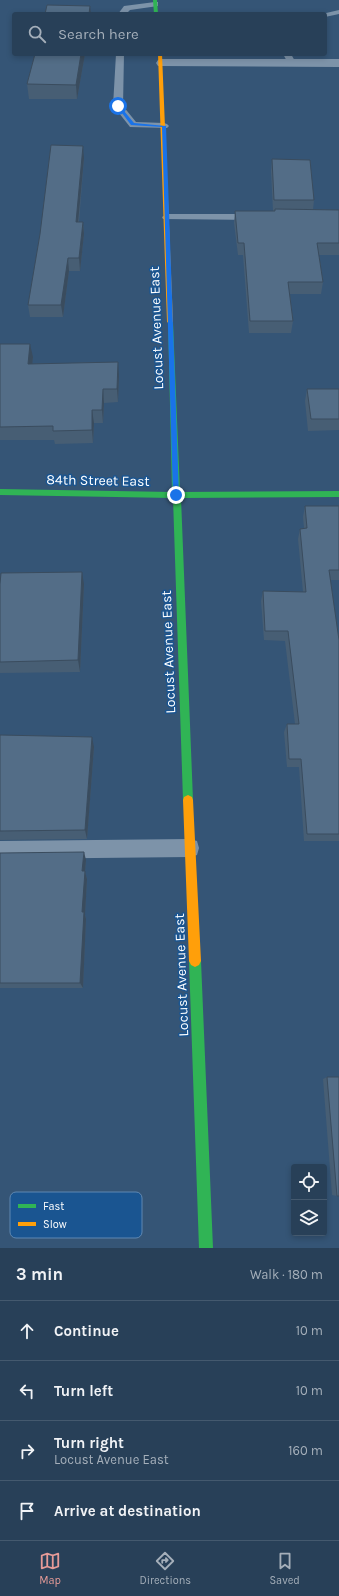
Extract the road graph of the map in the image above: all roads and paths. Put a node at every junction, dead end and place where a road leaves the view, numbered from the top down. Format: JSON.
{"nodes":[{"id":1,"x":155,"y":2,"type":"edge"},
{"id":2,"x":124,"y":12,"type":"edge"},
{"id":3,"x":156,"y":12,"type":"edge"},
{"id":4,"x":339,"y":12,"type":"edge"},
{"id":5,"x":327,"y":14,"type":"edge"},
{"id":6,"x":120,"y":56,"type":"edge"},
{"id":7,"x":161,"y":59,"type":"edge"},
{"id":8,"x":289,"y":59,"type":"edge"},
{"id":9,"x":339,"y":63,"type":"edge"},
{"id":10,"x":164,"y":126,"type":"junction"},
{"id":11,"x":167,"y":217,"type":"junction"},
{"id":12,"x":265,"y":217,"type":"edge"},
{"id":13,"x":0,"y":492,"type":"edge"},
{"id":14,"x":339,"y":494,"type":"edge"},
{"id":15,"x":176,"y":495,"type":"junction"},
{"id":16,"x":190,"y":848,"type":"junction"},
{"id":17,"x":0,"y":850,"type":"edge"},
{"id":18,"x":206,"y":1248,"type":"edge"}],
"edges":[{"from":1,"to":2,"type":"lane"},
{"from":1,"to":3,"type":"street"},
{"from":4,"to":5,"type":"lane"},
{"from":6,"to":10,"type":"lane"},
{"from":7,"to":8,"type":"street"},
{"from":7,"to":10,"type":"street","name":"Locust Avenue East"},
{"from":8,"to":9,"type":"street"},
{"from":10,"to":11,"type":"street","name":"Locust Avenue East"},
{"from":11,"to":12,"type":"lane"},
{"from":11,"to":15,"type":"street","name":"Locust Avenue East"},
{"from":13,"to":15,"type":"street","name":"84th Street East"},
{"from":14,"to":15,"type":"street","name":"84th Street East"},
{"from":15,"to":16,"type":"street","name":"Locust Avenue East"},
{"from":16,"to":17,"type":"lane"},
{"from":16,"to":18,"type":"street","name":"Locust Avenue East"}]}
